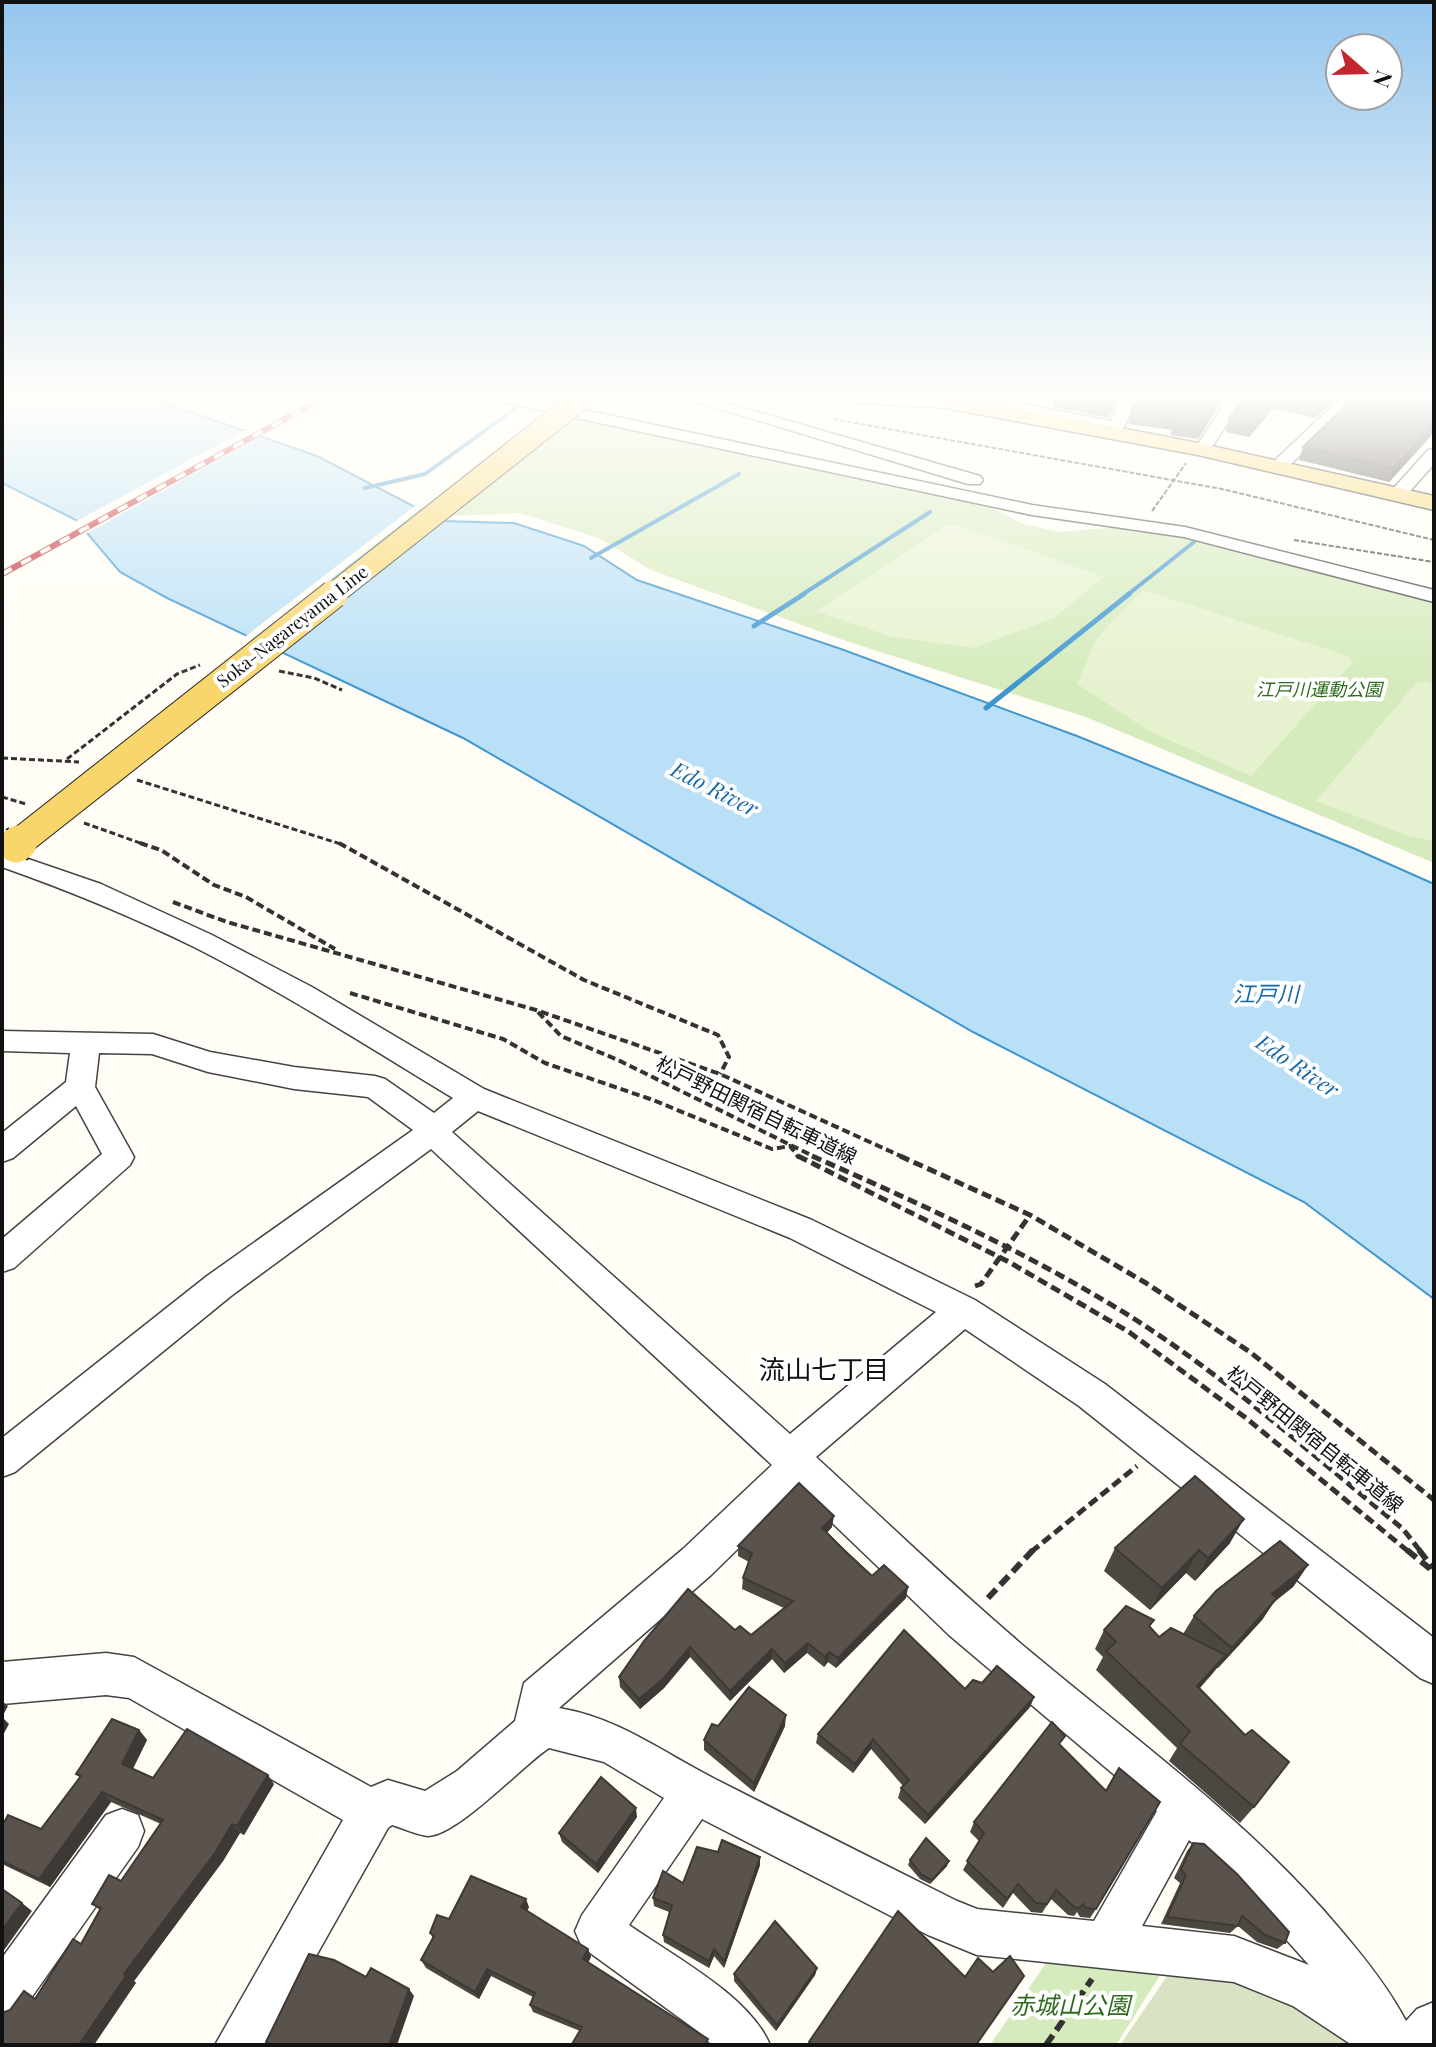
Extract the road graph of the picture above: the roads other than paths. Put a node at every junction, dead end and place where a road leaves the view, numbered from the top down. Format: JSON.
{"nodes":[{"id":1,"x":462,"y":493,"type":"edge"},
{"id":2,"x":950,"y":493,"type":"edge"},
{"id":3,"x":1017,"y":493,"type":"edge"},
{"id":4,"x":1392,"y":493,"type":"edge"},
{"id":5,"x":1398,"y":494,"type":"joint"},
{"id":6,"x":1434,"y":503,"type":"edge"},
{"id":7,"x":1084,"y":518,"type":"junction"},
{"id":8,"x":1434,"y":596,"type":"edge"},
{"id":9,"x":7,"y":853,"type":"edge"},
{"id":10,"x":2,"y":1041,"type":"edge"},
{"id":11,"x":86,"y":1042,"type":"junction"},
{"id":12,"x":80,"y":1087,"type":"junction"},
{"id":13,"x":474,"y":1097,"type":"junction"},
{"id":14,"x":433,"y":1130,"type":"junction"},
{"id":15,"x":2,"y":1150,"type":"edge"},
{"id":16,"x":2,"y":1258,"type":"edge"},
{"id":17,"x":966,"y":1299,"type":"junction"},
{"id":18,"x":2,"y":1460,"type":"edge"},
{"id":19,"x":794,"y":1461,"type":"junction"},
{"id":20,"x":1434,"y":1664,"type":"edge"},
{"id":21,"x":2,"y":1683,"type":"edge"},
{"id":22,"x":534,"y":1732,"type":"junction"},
{"id":23,"x":695,"y":1792,"type":"junction"},
{"id":24,"x":1184,"y":1806,"type":"junction"},
{"id":25,"x":372,"y":1812,"type":"junction"},
{"id":26,"x":122,"y":1831,"type":"dead end"},
{"id":27,"x":1110,"y":1948,"type":"junction"},
{"id":28,"x":2,"y":1998,"type":"edge"},
{"id":29,"x":1434,"y":2026,"type":"edge"},
{"id":30,"x":239,"y":2045,"type":"edge"},
{"id":31,"x":746,"y":2045,"type":"edge"},
{"id":32,"x":1387,"y":2045,"type":"edge"},
{"id":33,"x":1394,"y":2045,"type":"edge"},
{"id":34,"x":1417,"y":2045,"type":"edge"}],
"edges":[{"from":1,"to":9,"type":"main road","name":"Soka-Nagareyama Line","bridge":true},
{"from":2,"to":7,"type":"street"},
{"from":3,"to":7,"type":"street"},
{"from":4,"to":5,"type":"main road"},
{"from":5,"to":6,"type":"main road"},
{"from":7,"to":8,"type":"street"},
{"from":9,"to":13,"type":"street"},
{"from":10,"to":11,"type":"street"},
{"from":11,"to":12,"type":"street"},
{"from":11,"to":14,"type":"street"},
{"from":12,"to":15,"type":"street"},
{"from":12,"to":16,"type":"street"},
{"from":13,"to":14,"type":"street"},
{"from":13,"to":17,"type":"street"},
{"from":14,"to":18,"type":"street"},
{"from":14,"to":19,"type":"street"},
{"from":17,"to":19,"type":"street"},
{"from":17,"to":20,"type":"street"},
{"from":19,"to":22,"type":"street"},
{"from":19,"to":24,"type":"street"},
{"from":21,"to":25,"type":"street"},
{"from":22,"to":23,"type":"street"},
{"from":22,"to":25,"type":"street"},
{"from":23,"to":27,"type":"street"},
{"from":23,"to":31,"type":"street"},
{"from":24,"to":27,"type":"street"},
{"from":24,"to":33,"type":"street"},
{"from":25,"to":30,"type":"street"},
{"from":26,"to":28,"type":"street"},
{"from":27,"to":32,"type":"street"},
{"from":29,"to":34,"type":"street"}]}
